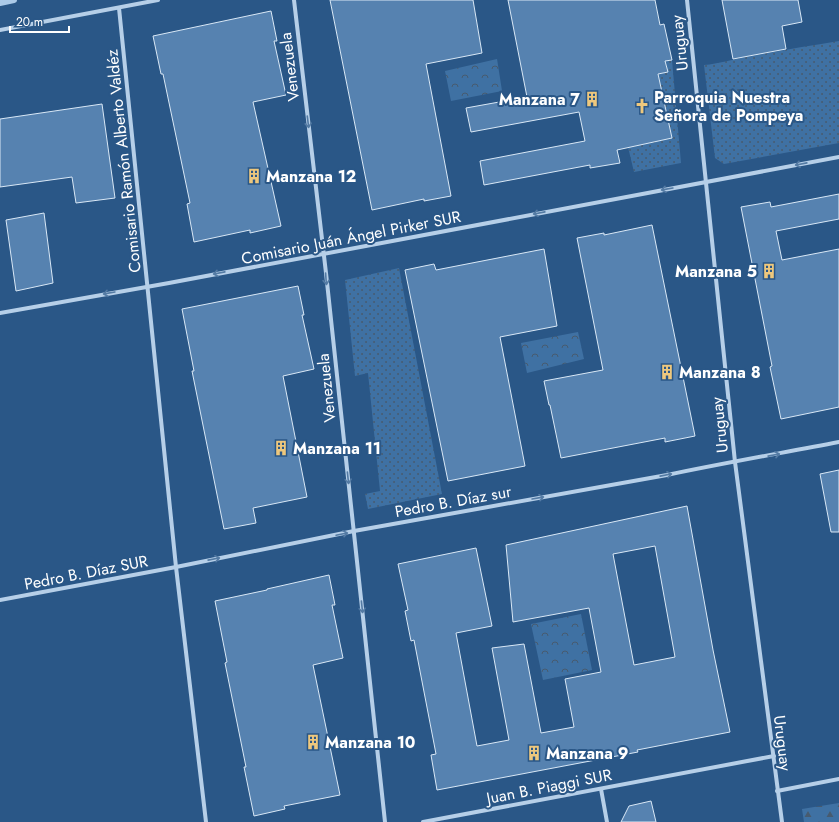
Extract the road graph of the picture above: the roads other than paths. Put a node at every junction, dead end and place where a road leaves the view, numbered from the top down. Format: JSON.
{"nodes":[{"id":1,"x":158,"y":0,"type":"edge"},
{"id":2,"x":294,"y":0,"type":"edge"},
{"id":3,"x":687,"y":0,"type":"edge"},
{"id":4,"x":119,"y":8,"type":"junction"},
{"id":5,"x":0,"y":30,"type":"edge"},
{"id":6,"x":839,"y":157,"type":"edge"},
{"id":7,"x":705,"y":182,"type":"junction"},
{"id":8,"x":323,"y":254,"type":"junction"},
{"id":9,"x":148,"y":287,"type":"junction"},
{"id":10,"x":0,"y":313,"type":"edge"},
{"id":11,"x":839,"y":442,"type":"edge"},
{"id":12,"x":735,"y":462,"type":"junction"},
{"id":13,"x":354,"y":531,"type":"junction"},
{"id":14,"x":176,"y":567,"type":"junction"},
{"id":15,"x":0,"y":600,"type":"edge"},
{"id":16,"x":774,"y":756,"type":"junction"},
{"id":17,"x":839,"y":779,"type":"edge"},
{"id":18,"x":601,"y":789,"type":"junction"},
{"id":19,"x":777,"y":791,"type":"junction"},
{"id":20,"x":206,"y":822,"type":"edge"},
{"id":21,"x":385,"y":822,"type":"edge"},
{"id":22,"x":423,"y":822,"type":"edge"},
{"id":23,"x":607,"y":822,"type":"edge"},
{"id":24,"x":782,"y":822,"type":"edge"}],
"edges":[{"from":1,"to":4,"type":"street"},
{"from":2,"to":8,"type":"street","name":"Venezuela","one_way":true},
{"from":3,"to":7,"type":"street","name":"Uruguay"},
{"from":4,"to":5,"type":"street"},
{"from":4,"to":9,"type":"street","name":"Comisario Ramón Alberto Valdéz"},
{"from":6,"to":7,"type":"street","name":"Comisario Juán Ángel Pirker SUR","one_way":true},
{"from":7,"to":8,"type":"street","name":"Comisario Juán Ángel Pirker SUR","one_way":true},
{"from":7,"to":12,"type":"street","name":"Uruguay"},
{"from":8,"to":9,"type":"street","name":"Comisario Juán Ángel Pirker SUR","one_way":true},
{"from":8,"to":13,"type":"street","name":"Venezuela","one_way":true},
{"from":9,"to":10,"type":"street","name":"Comisario Juán Ángel Pirker SUR","one_way":true},
{"from":9,"to":14,"type":"street","name":"Comisario Ramón Alberto Valdéz"},
{"from":12,"to":11,"type":"street","name":"Pedro B. Díaz sur","one_way":true},
{"from":13,"to":12,"type":"street","name":"Pedro B. Díaz sur","one_way":true},
{"from":12,"to":16,"type":"street","name":"Uruguay"},
{"from":14,"to":13,"type":"street","name":"Pedro B. Díaz sur","one_way":true},
{"from":13,"to":21,"type":"street","name":"Venezuela","one_way":true},
{"from":14,"to":15,"type":"street","name":"Pedro B. Díaz SUR"},
{"from":14,"to":20,"type":"street","name":"Comisario Ramón Alberto Valdéz"},
{"from":16,"to":18,"type":"street","name":"Juan B. Piaggi SUR"},
{"from":16,"to":19,"type":"street","name":"Uruguay"},
{"from":17,"to":19,"type":"street"},
{"from":18,"to":22,"type":"street","name":"Juan B. Piaggi SUR"},
{"from":18,"to":23,"type":"street"},
{"from":19,"to":24,"type":"street","name":"Uruguay"}]}
